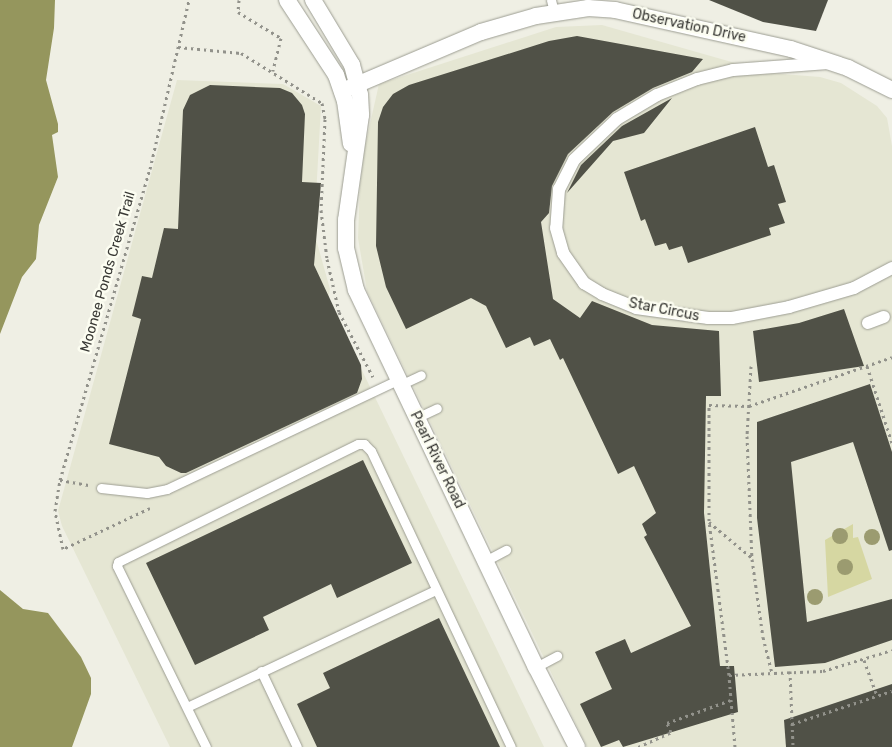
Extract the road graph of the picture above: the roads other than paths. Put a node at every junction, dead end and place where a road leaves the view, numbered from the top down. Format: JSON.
{"nodes":[{"id":1,"x":288,"y":0,"type":"edge"},
{"id":2,"x":313,"y":0,"type":"edge"},
{"id":3,"x":575,"y":4,"type":"edge"},
{"id":4,"x":553,"y":6,"type":"edge"},
{"id":5,"x":834,"y":63,"type":"junction"},
{"id":6,"x":358,"y":84,"type":"junction"},
{"id":7,"x":892,"y":90,"type":"edge"},
{"id":8,"x":342,"y":91,"type":"junction"},
{"id":9,"x":352,"y":161,"type":"junction"},
{"id":10,"x":892,"y":268,"type":"edge"},
{"id":11,"x":884,"y":317,"type":"dead end"},
{"id":12,"x":868,"y":323,"type":"dead end"},
{"id":13,"x":421,"y":375,"type":"dead end"},
{"id":14,"x":399,"y":382,"type":"junction"},
{"id":15,"x":438,"y":408,"type":"dead end"},
{"id":16,"x":416,"y":418,"type":"junction"},
{"id":17,"x":101,"y":488,"type":"road end"},
{"id":18,"x":506,"y":550,"type":"dead end"},
{"id":19,"x":485,"y":561,"type":"junction"},
{"id":20,"x":436,"y":590,"type":"junction"},
{"id":21,"x":557,"y":656,"type":"dead end"},
{"id":22,"x":536,"y":667,"type":"junction"},
{"id":23,"x":261,"y":671,"type":"junction"},
{"id":24,"x":187,"y":707,"type":"junction"},
{"id":25,"x":206,"y":747,"type":"edge"},
{"id":26,"x":297,"y":747,"type":"edge"},
{"id":27,"x":511,"y":747,"type":"edge"},
{"id":28,"x":577,"y":747,"type":"edge"}],
"edges":[{"from":1,"to":8,"type":"street","name":"Pearl River Road"},
{"from":2,"to":6,"type":"street","name":"Pearl River Road"},
{"from":3,"to":4,"type":"street","name":"Observation Drive"},
{"from":3,"to":5,"type":"street","name":"Observation Drive"},
{"from":4,"to":6,"type":"street","name":"Observation Drive"},
{"from":5,"to":7,"type":"street","name":"Observation Drive"},
{"from":5,"to":10,"type":"street","name":"Star Circus"},
{"from":6,"to":8,"type":"street","name":"Observation Drive"},
{"from":6,"to":9,"type":"street","name":"Pearl River Road"},
{"from":8,"to":9,"type":"street","name":"Pearl River Road"},
{"from":9,"to":14,"type":"street","name":"Pearl River Road"},
{"from":11,"to":12,"type":"street"},
{"from":13,"to":14,"type":"lane"},
{"from":14,"to":16,"type":"street","name":"Pearl River Road"},
{"from":14,"to":17,"type":"lane"},
{"from":15,"to":16,"type":"lane"},
{"from":16,"to":19,"type":"street","name":"Pearl River Road"},
{"from":18,"to":19,"type":"lane"},
{"from":19,"to":22,"type":"street","name":"Pearl River Road"},
{"from":20,"to":23,"type":"lane"},
{"from":20,"to":24,"type":"lane"},
{"from":20,"to":27,"type":"lane"},
{"from":21,"to":22,"type":"lane"},
{"from":22,"to":28,"type":"street","name":"Pearl River Road"},
{"from":23,"to":24,"type":"lane"},
{"from":23,"to":26,"type":"lane"},
{"from":24,"to":25,"type":"lane"}]}
